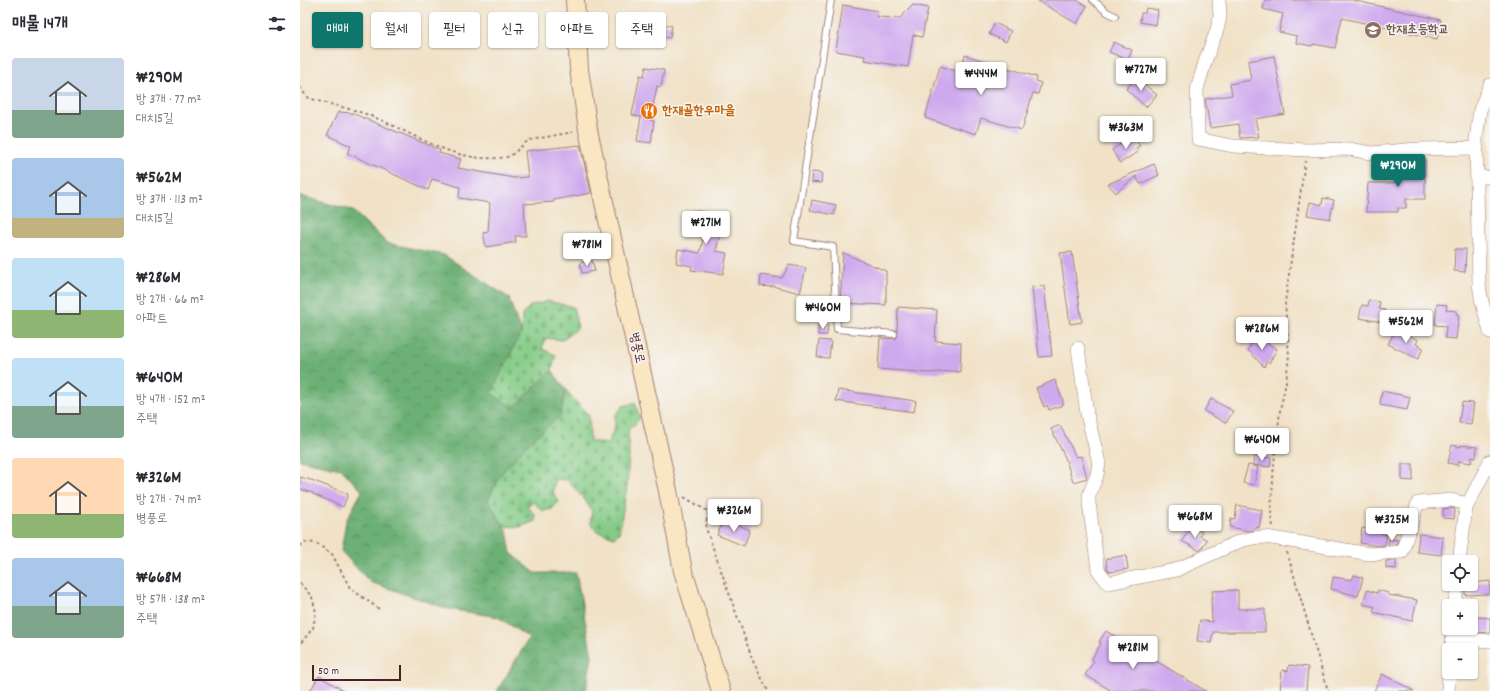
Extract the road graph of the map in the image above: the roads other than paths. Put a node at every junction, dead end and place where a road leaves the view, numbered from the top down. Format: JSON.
{"nodes":[{"id":1,"x":575,"y":0,"type":"edge"},
{"id":2,"x":831,"y":0,"type":"edge"},
{"id":3,"x":1093,"y":0,"type":"edge"},
{"id":4,"x":1219,"y":0,"type":"edge"},
{"id":5,"x":1115,"y":16,"type":"dead end"},
{"id":6,"x":1489,"y":88,"type":"edge"},
{"id":7,"x":1477,"y":148,"type":"junction"},
{"id":8,"x":1483,"y":177,"type":"edge"},
{"id":9,"x":1490,"y":332,"type":"edge"},
{"id":10,"x":894,"y":334,"type":"dead end"},
{"id":11,"x":1078,"y":348,"type":"dead end"},
{"id":12,"x":1490,"y":461,"type":"edge"},
{"id":13,"x":1468,"y":504,"type":"junction"},
{"id":14,"x":1460,"y":555,"type":"edge"},
{"id":15,"x":1453,"y":639,"type":"edge"},
{"id":16,"x":1490,"y":641,"type":"edge"},
{"id":17,"x":1449,"y":679,"type":"edge"},
{"id":18,"x":721,"y":691,"type":"edge"},
{"id":19,"x":1448,"y":691,"type":"edge"}],
"edges":[{"from":1,"to":18,"type":"main road","name":"병풍로"},
{"from":2,"to":10,"type":"lane"},
{"from":3,"to":5,"type":"lane"},
{"from":4,"to":7,"type":"street"},
{"from":6,"to":7,"type":"street"},
{"from":7,"to":8,"type":"street"},
{"from":8,"to":9,"type":"street"},
{"from":11,"to":13,"type":"street"},
{"from":12,"to":13,"type":"street"},
{"from":13,"to":14,"type":"street"},
{"from":15,"to":16,"type":"street"},
{"from":17,"to":19,"type":"street"}]}
